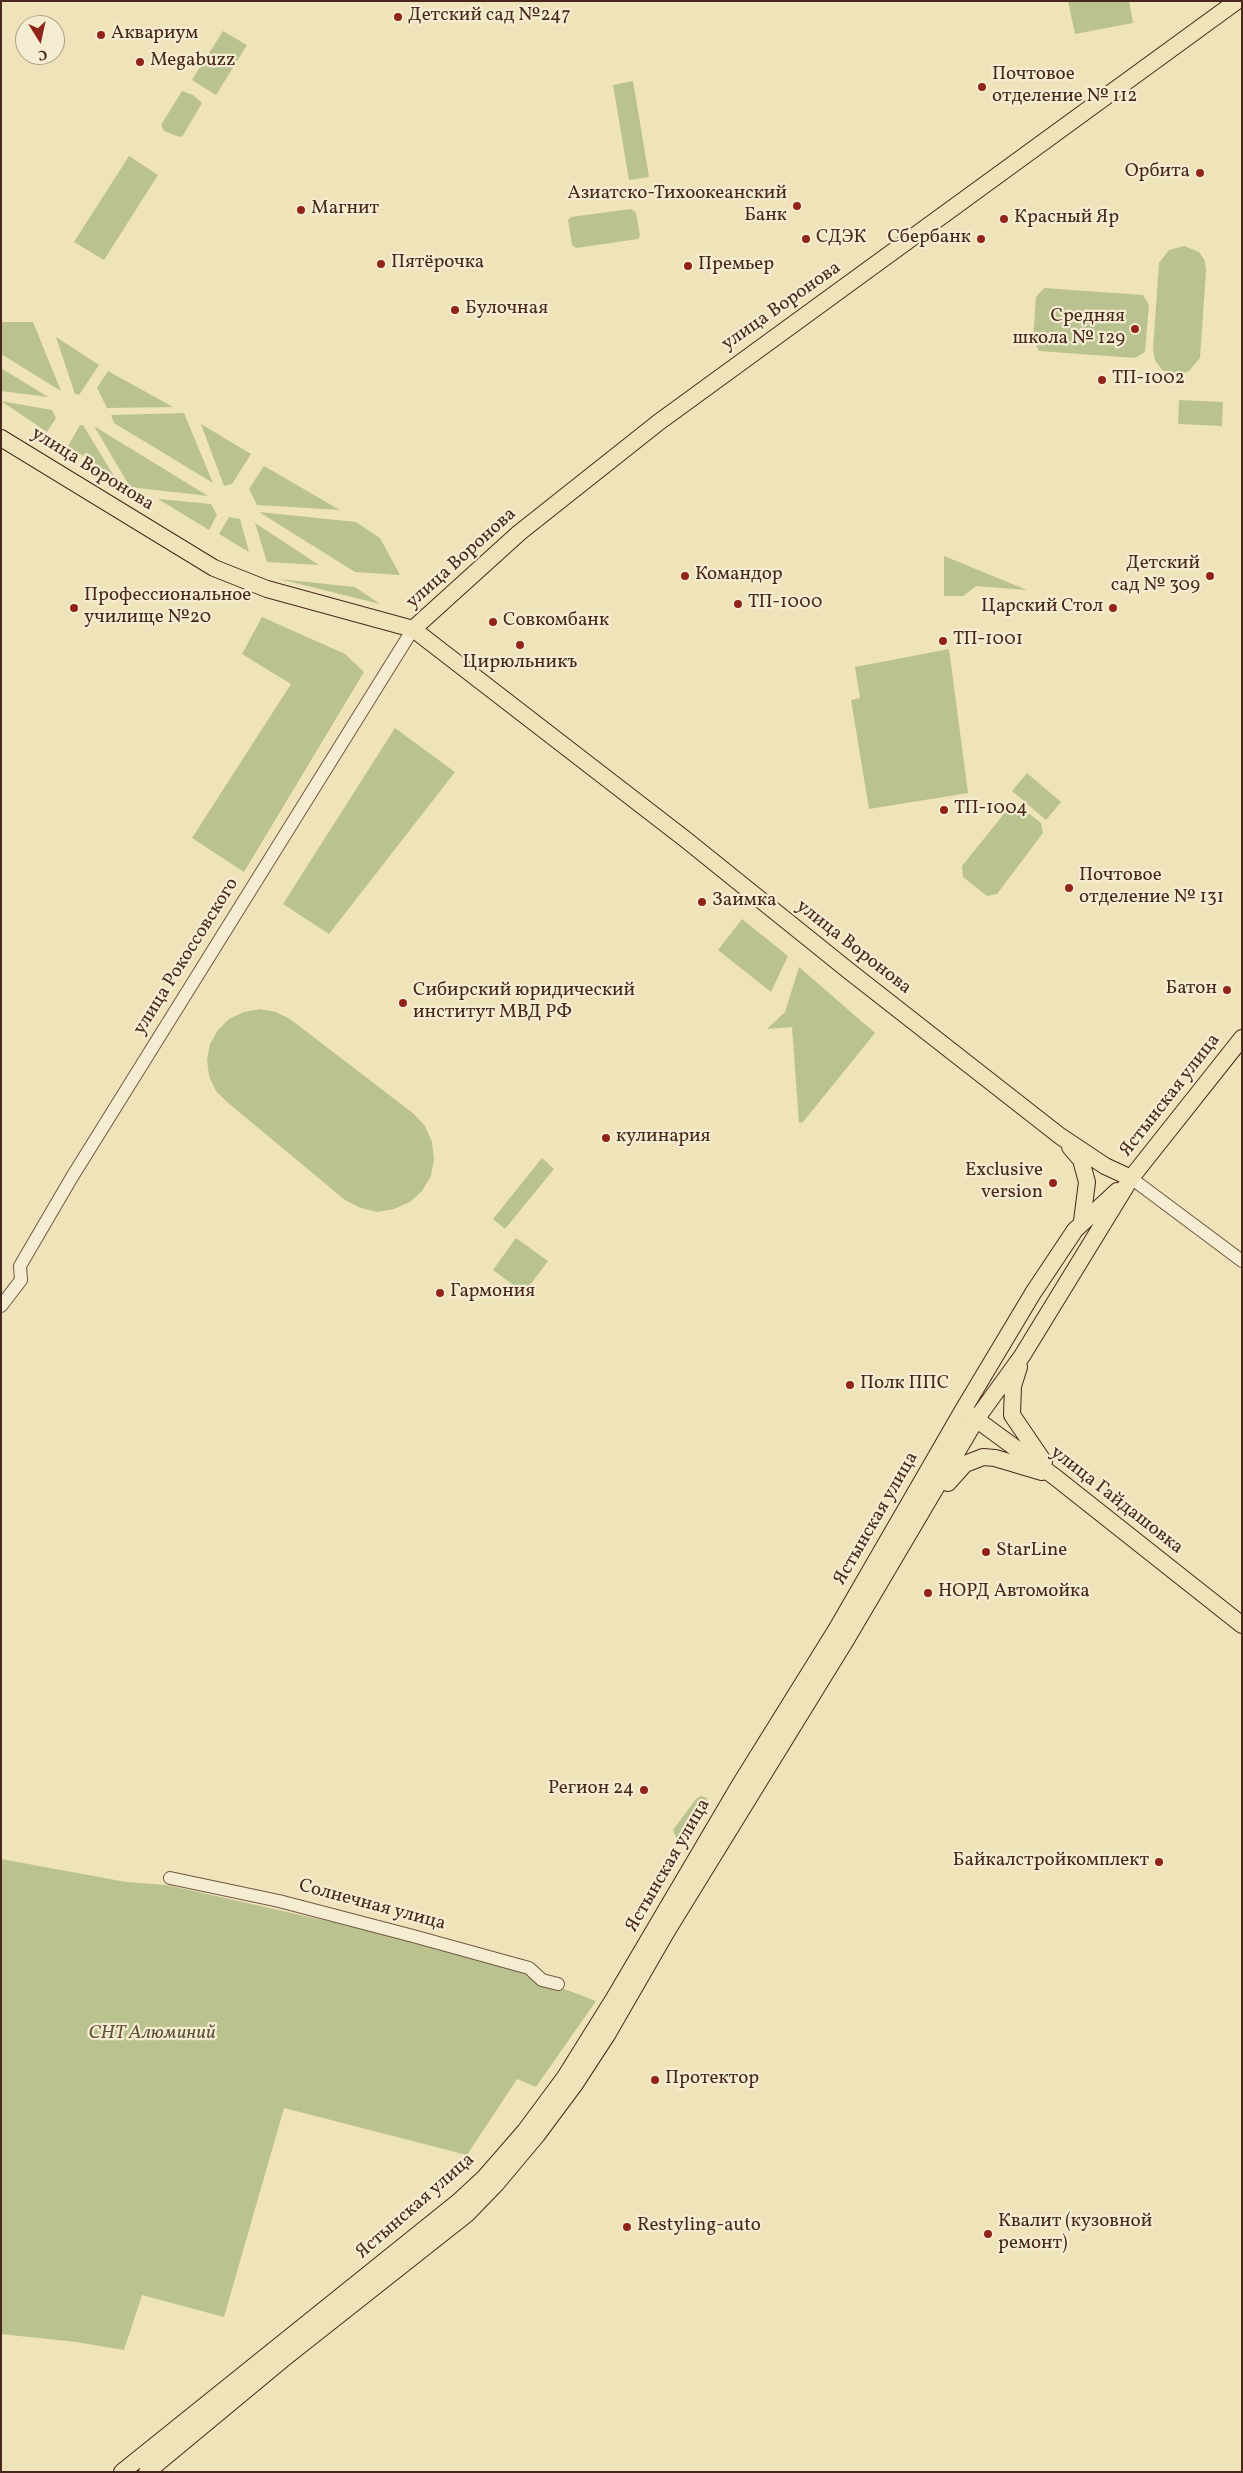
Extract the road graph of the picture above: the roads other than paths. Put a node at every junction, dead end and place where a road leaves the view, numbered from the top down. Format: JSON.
{"nodes":[{"id":1,"x":1237,"y":1,"type":"edge"},
{"id":2,"x":1,"y":438,"type":"edge"},
{"id":3,"x":413,"y":629,"type":"junction"},
{"id":4,"x":1242,"y":1038,"type":"edge"},
{"id":5,"x":1060,"y":1136,"type":"junction"},
{"id":6,"x":1131,"y":1178,"type":"junction"},
{"id":7,"x":1082,"y":1221,"type":"junction"},
{"id":8,"x":1242,"y":1261,"type":"edge"},
{"id":9,"x":1,"y":1306,"type":"edge"},
{"id":10,"x":1022,"y":1356,"type":"junction"},
{"id":11,"x":963,"y":1410,"type":"junction"},
{"id":12,"x":977,"y":1418,"type":"junction"},
{"id":13,"x":1055,"y":1478,"type":"junction"},
{"id":14,"x":919,"y":1518,"type":"junction"},
{"id":15,"x":1242,"y":1625,"type":"edge"},
{"id":16,"x":170,"y":1878,"type":"dead end"},
{"id":17,"x":558,"y":1984,"type":"dead end"},
{"id":18,"x":122,"y":2472,"type":"edge"},
{"id":19,"x":148,"y":2472,"type":"edge"}],
"edges":[{"from":1,"to":3,"type":"main road","name":"улица Воронова"},
{"from":2,"to":3,"type":"main road","name":"улица Воронова"},
{"from":3,"to":5,"type":"main road","name":"улица Воронова"},
{"from":3,"to":9,"type":"street","name":"улица Рокоссовского"},
{"from":4,"to":6,"type":"main road","name":"Ястынская улица"},
{"from":5,"to":6,"type":"main road","name":"улица Воронова"},
{"from":5,"to":7,"type":"main road"},
{"from":6,"to":7,"type":"main road","name":"Ястынская улица"},
{"from":6,"to":8,"type":"street"},
{"from":6,"to":10,"type":"main road","name":"Ястынская улица"},
{"from":7,"to":11,"type":"main road","name":"Ястынская улица"},
{"from":10,"to":12,"type":"main road","name":"Ястынская улица"},
{"from":10,"to":13,"type":"main road"},
{"from":11,"to":12,"type":"main road","name":"улица Гайдашовка"},
{"from":11,"to":18,"type":"main road","name":"Ястынская улица"},
{"from":12,"to":13,"type":"main road","name":"улица Гайдашовка"},
{"from":12,"to":14,"type":"main road","name":"Ястынская улица"},
{"from":13,"to":14,"type":"main road"},
{"from":13,"to":15,"type":"main road","name":"улица Гайдашовка"},
{"from":14,"to":19,"type":"main road","name":"Ястынская улица"},
{"from":16,"to":17,"type":"street","name":"Солнечная улица"}]}
